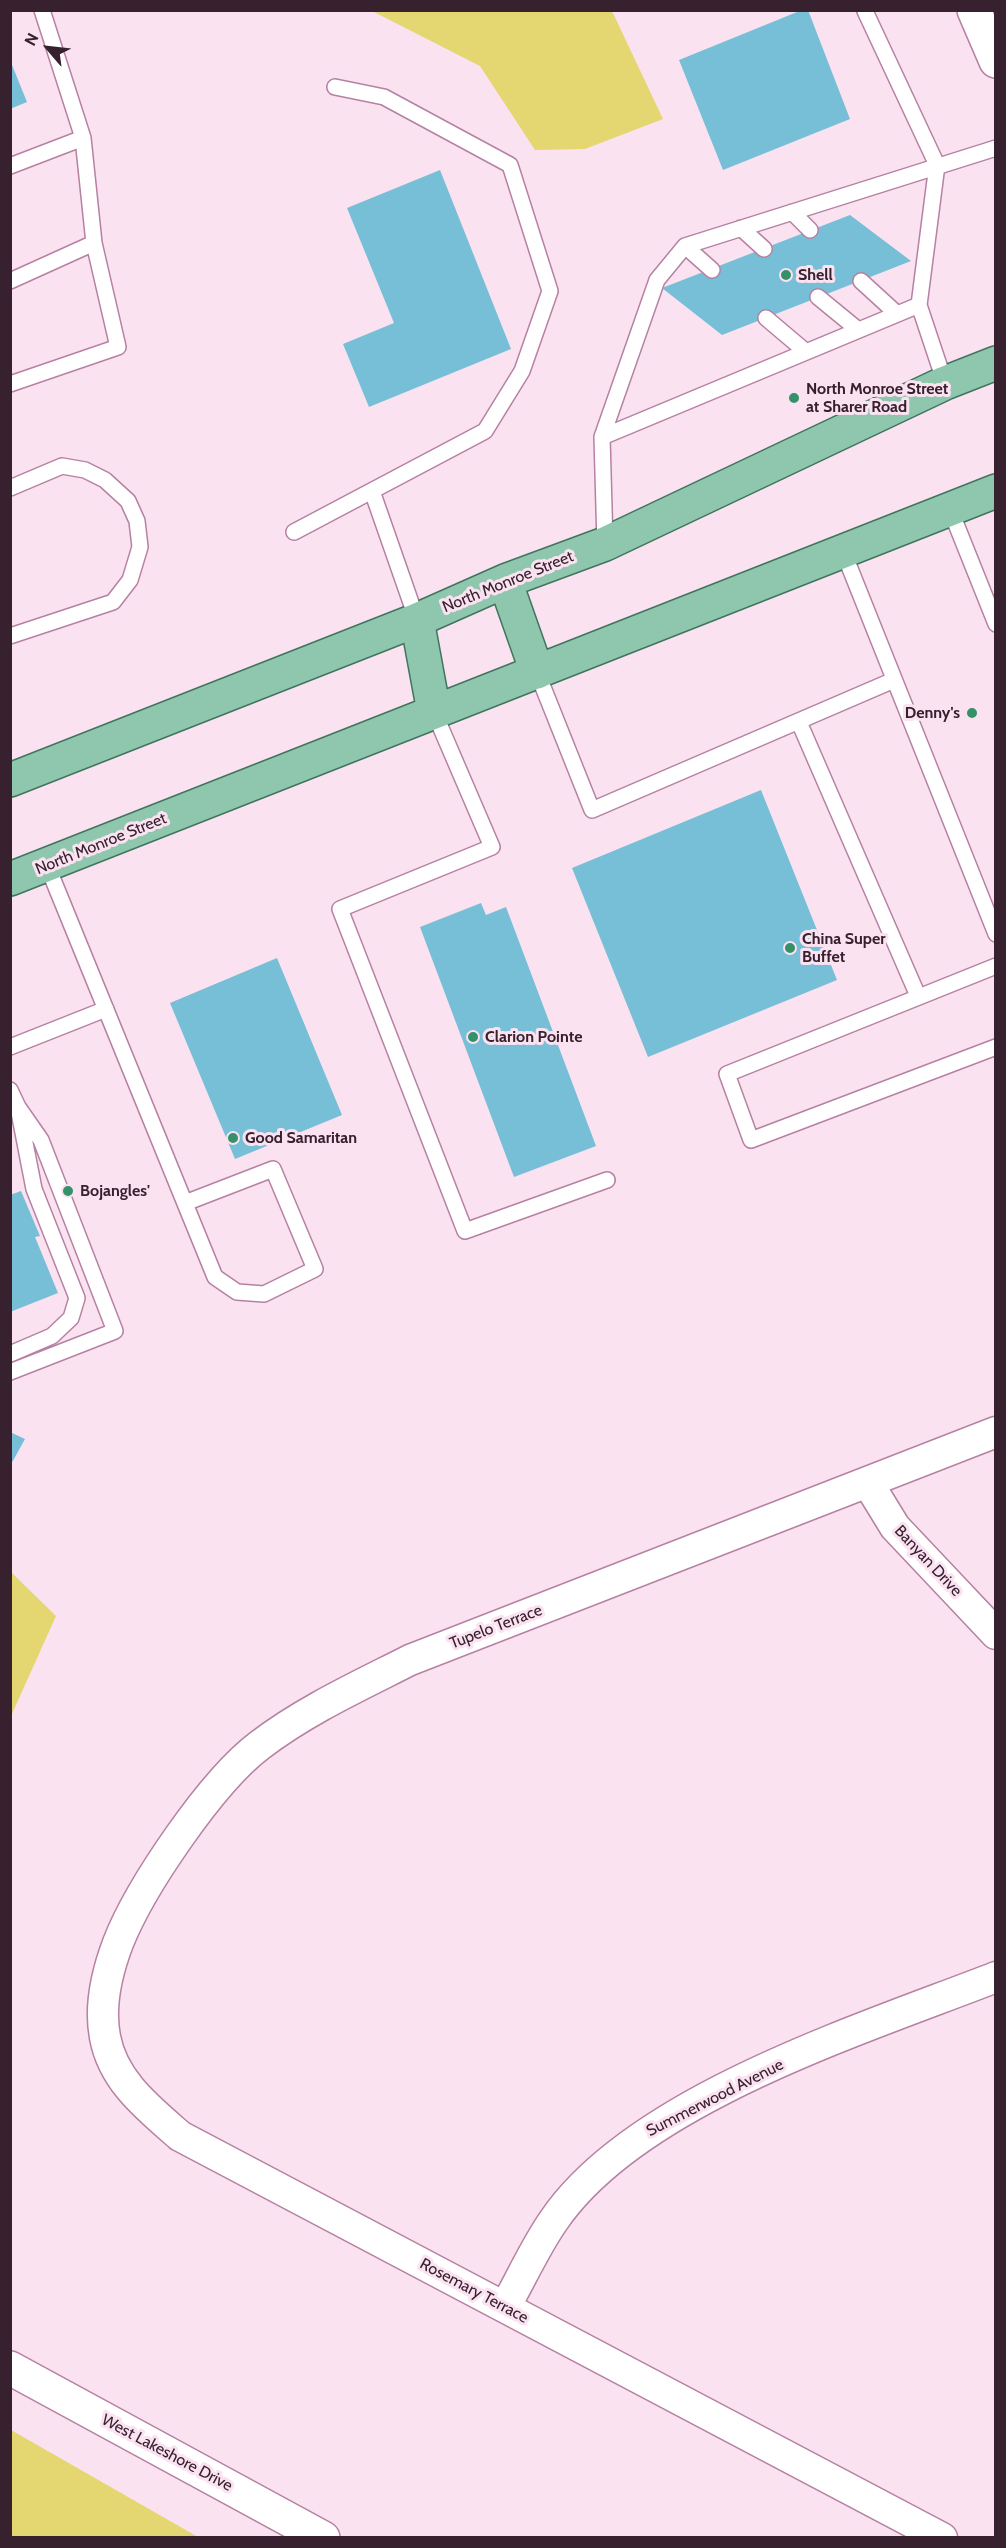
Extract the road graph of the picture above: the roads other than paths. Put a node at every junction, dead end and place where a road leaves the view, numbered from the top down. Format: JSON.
{"nodes":[{"id":1,"x":42,"y":10,"type":"edge"},
{"id":2,"x":974,"y":10,"type":"edge"},
{"id":3,"x":865,"y":11,"type":"edge"},
{"id":4,"x":996,"y":61,"type":"edge"},
{"id":5,"x":335,"y":87,"type":"dead end"},
{"id":6,"x":83,"y":138,"type":"junction"},
{"id":7,"x":996,"y":148,"type":"edge"},
{"id":8,"x":937,"y":165,"type":"junction"},
{"id":9,"x":10,"y":166,"type":"edge"},
{"id":10,"x":792,"y":212,"type":"junction"},
{"id":11,"x":741,"y":228,"type":"junction"},
{"id":12,"x":810,"y":231,"type":"dead end"},
{"id":13,"x":94,"y":243,"type":"junction"},
{"id":14,"x":685,"y":246,"type":"junction"},
{"id":15,"x":764,"y":249,"type":"dead end"},
{"id":16,"x":712,"y":270,"type":"dead end"},
{"id":17,"x":10,"y":281,"type":"edge"},
{"id":18,"x":861,"y":281,"type":"dead end"},
{"id":19,"x":818,"y":297,"type":"dead end"},
{"id":20,"x":918,"y":305,"type":"junction"},
{"id":21,"x":896,"y":313,"type":"junction"},
{"id":22,"x":766,"y":318,"type":"dead end"},
{"id":23,"x":857,"y":329,"type":"junction"},
{"id":24,"x":805,"y":351,"type":"junction"},
{"id":25,"x":996,"y":363,"type":"edge"},
{"id":26,"x":945,"y":383,"type":"junction"},
{"id":27,"x":10,"y":384,"type":"edge"},
{"id":28,"x":602,"y":437,"type":"junction"},
{"id":29,"x":10,"y":488,"type":"edge"},
{"id":30,"x":372,"y":491,"type":"junction"},
{"id":31,"x":996,"y":491,"type":"edge"},
{"id":32,"x":950,"y":509,"type":"junction"},
{"id":33,"x":294,"y":532,"type":"dead end"},
{"id":34,"x":605,"y":544,"type":"junction"},
{"id":35,"x":843,"y":551,"type":"junction"},
{"id":36,"x":506,"y":581,"type":"junction"},
{"id":37,"x":417,"y":620,"type":"junction"},
{"id":38,"x":996,"y":624,"type":"edge"},
{"id":39,"x":10,"y":636,"type":"edge"},
{"id":40,"x":537,"y":672,"type":"junction"},
{"id":41,"x":894,"y":680,"type":"junction"},
{"id":42,"x":434,"y":712,"type":"junction"},
{"id":43,"x":799,"y":722,"type":"junction"},
{"id":44,"x":10,"y":780,"type":"edge"},
{"id":45,"x":47,"y":865,"type":"junction"},
{"id":46,"x":10,"y":879,"type":"edge"},
{"id":47,"x":996,"y":934,"type":"edge"},
{"id":48,"x":996,"y":966,"type":"edge"},
{"id":49,"x":918,"y":996,"type":"junction"},
{"id":50,"x":106,"y":1008,"type":"junction"},
{"id":51,"x":10,"y":1047,"type":"edge"},
{"id":52,"x":996,"y":1047,"type":"edge"},
{"id":53,"x":10,"y":1090,"type":"edge"},
{"id":54,"x":18,"y":1107,"type":"junction"},
{"id":55,"x":607,"y":1180,"type":"dead end"},
{"id":56,"x":185,"y":1203,"type":"junction"},
{"id":57,"x":10,"y":1354,"type":"edge"},
{"id":58,"x":10,"y":1372,"type":"edge"},
{"id":59,"x":996,"y":1432,"type":"edge"},
{"id":60,"x":868,"y":1482,"type":"junction"},
{"id":61,"x":996,"y":1634,"type":"edge"},
{"id":62,"x":110,"y":1968,"type":"joint"},
{"id":63,"x":996,"y":1977,"type":"edge"},
{"id":64,"x":505,"y":2307,"type":"junction"},
{"id":65,"x":10,"y":2368,"type":"edge"},
{"id":66,"x":323,"y":2538,"type":"edge"},
{"id":67,"x":942,"y":2538,"type":"edge"}],
"edges":[{"from":1,"to":6,"type":"lane"},
{"from":2,"to":4,"type":"street"},
{"from":3,"to":8,"type":"lane"},
{"from":5,"to":30,"type":"lane"},
{"from":6,"to":9,"type":"lane"},
{"from":6,"to":13,"type":"lane"},
{"from":7,"to":8,"type":"lane"},
{"from":8,"to":10,"type":"lane"},
{"from":8,"to":20,"type":"lane"},
{"from":10,"to":11,"type":"lane"},
{"from":10,"to":12,"type":"lane"},
{"from":11,"to":14,"type":"lane"},
{"from":11,"to":15,"type":"lane"},
{"from":13,"to":17,"type":"lane"},
{"from":13,"to":27,"type":"lane"},
{"from":14,"to":16,"type":"lane"},
{"from":14,"to":28,"type":"lane"},
{"from":18,"to":21,"type":"lane"},
{"from":19,"to":23,"type":"lane"},
{"from":20,"to":21,"type":"lane"},
{"from":20,"to":26,"type":"lane"},
{"from":21,"to":23,"type":"lane"},
{"from":22,"to":24,"type":"lane"},
{"from":23,"to":24,"type":"lane"},
{"from":24,"to":28,"type":"lane"},
{"from":25,"to":26,"type":"main road","name":"North Monroe Street"},
{"from":26,"to":34,"type":"main road","name":"North Monroe Street"},
{"from":28,"to":34,"type":"lane"},
{"from":29,"to":39,"type":"lane"},
{"from":30,"to":33,"type":"lane"},
{"from":30,"to":37,"type":"lane"},
{"from":31,"to":32,"type":"main road","name":"North Monroe Street"},
{"from":32,"to":35,"type":"main road","name":"North Monroe Street"},
{"from":32,"to":38,"type":"lane"},
{"from":34,"to":36,"type":"main road","name":"North Monroe Street"},
{"from":35,"to":40,"type":"main road","name":"North Monroe Street"},
{"from":35,"to":41,"type":"lane"},
{"from":36,"to":37,"type":"main road","name":"North Monroe Street"},
{"from":36,"to":40,"type":"main road"},
{"from":37,"to":42,"type":"main road"},
{"from":37,"to":44,"type":"main road","name":"North Monroe Street"},
{"from":40,"to":42,"type":"main road","name":"North Monroe Street"},
{"from":40,"to":43,"type":"lane"},
{"from":41,"to":43,"type":"lane"},
{"from":41,"to":47,"type":"lane"},
{"from":42,"to":45,"type":"main road","name":"North Monroe Street"},
{"from":42,"to":55,"type":"lane"},
{"from":43,"to":49,"type":"lane"},
{"from":45,"to":46,"type":"main road","name":"North Monroe Street"},
{"from":45,"to":50,"type":"lane"},
{"from":48,"to":49,"type":"lane"},
{"from":49,"to":52,"type":"lane"},
{"from":50,"to":51,"type":"lane"},
{"from":50,"to":56,"type":"lane"},
{"from":53,"to":54,"type":"lane"},
{"from":54,"to":57,"type":"lane"},
{"from":54,"to":58,"type":"lane"},
{"from":56,"to":56,"type":"lane"},
{"from":59,"to":60,"type":"street","name":"Tupelo Terrace"},
{"from":60,"to":61,"type":"street","name":"Banyan Drive"},
{"from":60,"to":62,"type":"street","name":"Tupelo Terrace"},
{"from":62,"to":64,"type":"street","name":"Rosemary Terrace"},
{"from":63,"to":64,"type":"street","name":"Summerwood Avenue"},
{"from":64,"to":67,"type":"street","name":"Rosemary Terrace"},
{"from":65,"to":66,"type":"street","name":"West Lakeshore Drive"}]}
